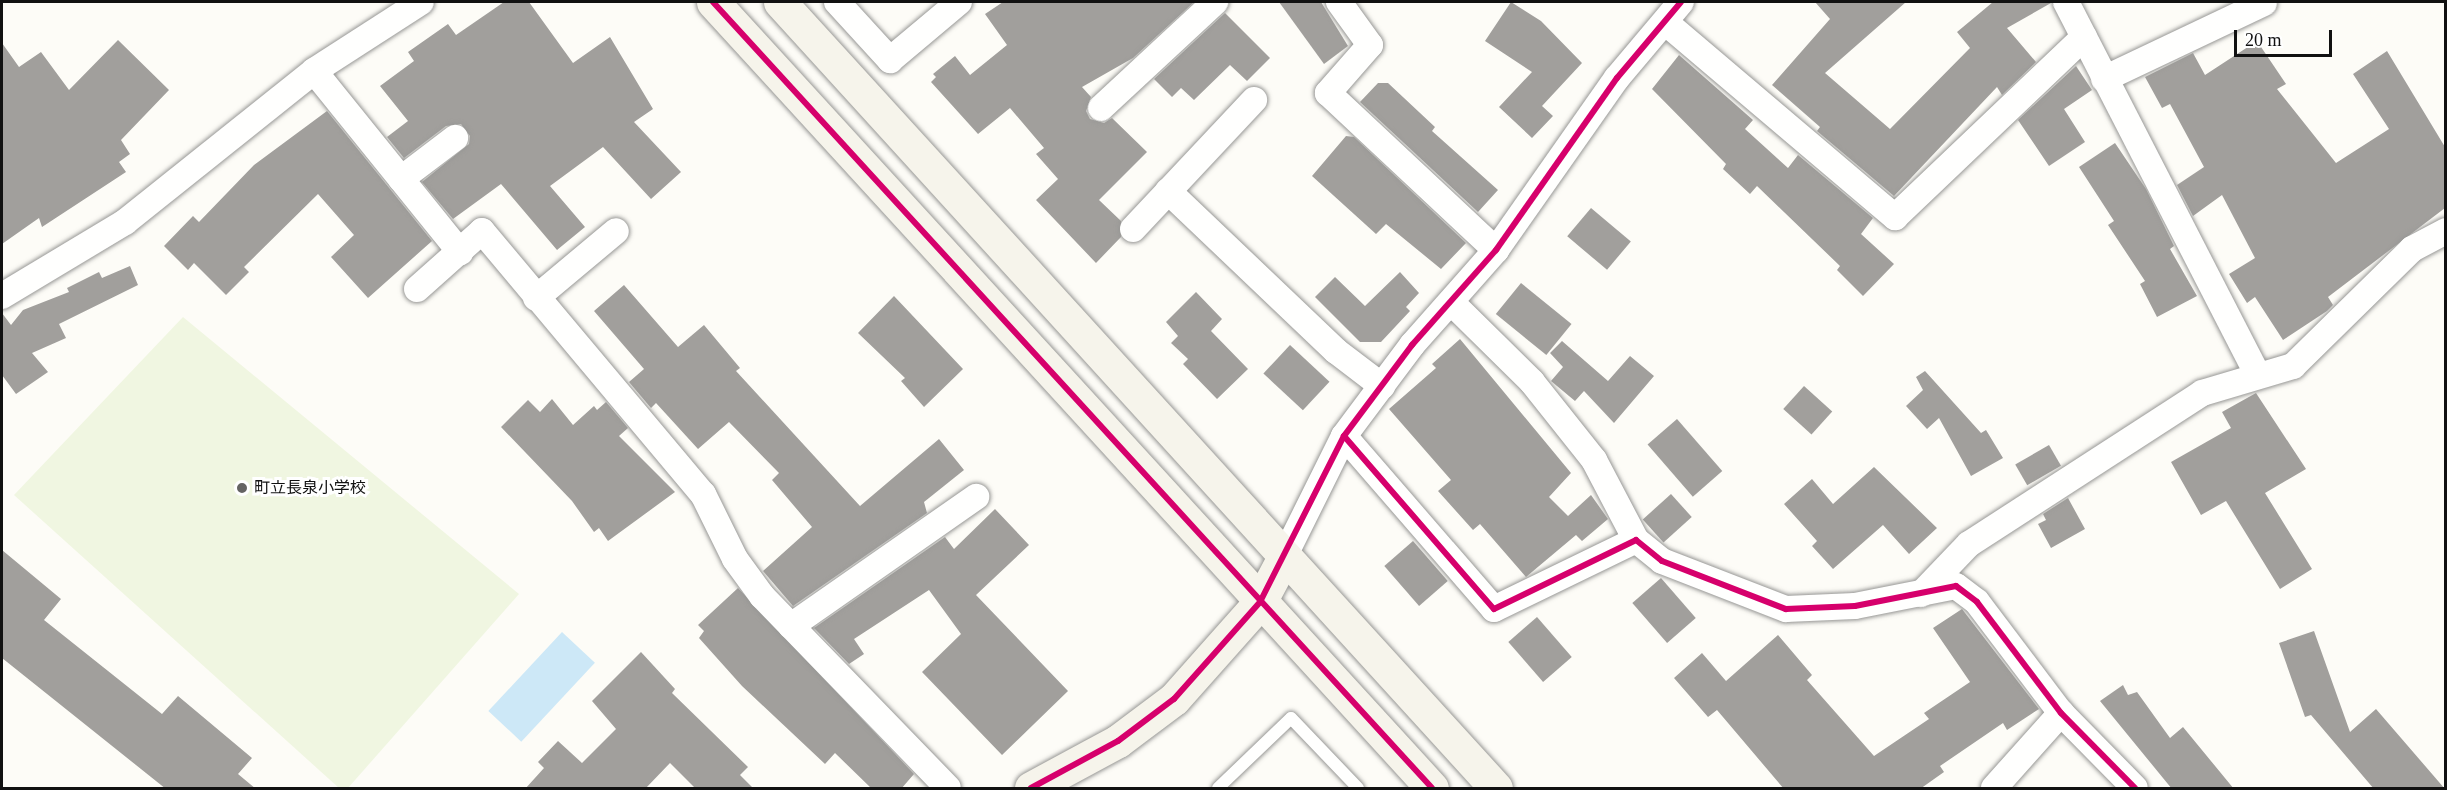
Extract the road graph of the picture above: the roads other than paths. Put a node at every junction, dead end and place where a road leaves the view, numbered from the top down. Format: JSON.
{"nodes":[{"id":1,"x":421,"y":2,"type":"edge"},
{"id":2,"x":713,"y":2,"type":"edge"},
{"id":3,"x":780,"y":2,"type":"edge"},
{"id":4,"x":837,"y":2,"type":"edge"},
{"id":5,"x":959,"y":2,"type":"edge"},
{"id":6,"x":1215,"y":2,"type":"edge"},
{"id":7,"x":1339,"y":2,"type":"edge"},
{"id":8,"x":1681,"y":2,"type":"edge"},
{"id":9,"x":2066,"y":2,"type":"edge"},
{"id":10,"x":2264,"y":3,"type":"dead end"},
{"id":11,"x":1665,"y":22,"type":"junction"},
{"id":12,"x":2084,"y":37,"type":"junction"},
{"id":13,"x":314,"y":71,"type":"junction"},
{"id":14,"x":2104,"y":79,"type":"junction"},
{"id":15,"x":1254,"y":100,"type":"dead end"},
{"id":16,"x":1101,"y":108,"type":"dead end"},
{"id":17,"x":455,"y":138,"type":"dead end"},
{"id":18,"x":401,"y":179,"type":"junction"},
{"id":19,"x":1168,"y":191,"type":"junction"},
{"id":20,"x":1133,"y":229,"type":"dead end"},
{"id":21,"x":616,"y":231,"type":"dead end"},
{"id":22,"x":2445,"y":231,"type":"edge"},
{"id":23,"x":1496,"y":250,"type":"junction"},
{"id":24,"x":460,"y":252,"type":"junction"},
{"id":25,"x":417,"y":289,"type":"dead end"},
{"id":26,"x":2,"y":296,"type":"edge"},
{"id":27,"x":536,"y":298,"type":"junction"},
{"id":28,"x":1450,"y":302,"type":"junction"},
{"id":29,"x":2258,"y":375,"type":"junction"},
{"id":30,"x":1382,"y":386,"type":"junction"},
{"id":31,"x":1344,"y":436,"type":"junction"},
{"id":32,"x":976,"y":497,"type":"dead end"},
{"id":33,"x":1636,"y":540,"type":"junction"},
{"id":34,"x":1284,"y":557,"type":"junction"},
{"id":35,"x":1921,"y":594,"type":"junction"},
{"id":36,"x":1260,"y":602,"type":"junction"},
{"id":37,"x":790,"y":626,"type":"junction"},
{"id":38,"x":2061,"y":713,"type":"junction"},
{"id":39,"x":948,"y":789,"type":"edge"},
{"id":40,"x":1031,"y":789,"type":"edge"},
{"id":41,"x":1218,"y":789,"type":"edge"},
{"id":42,"x":1358,"y":789,"type":"edge"},
{"id":43,"x":1432,"y":789,"type":"edge"},
{"id":44,"x":1496,"y":789,"type":"edge"},
{"id":45,"x":1994,"y":789,"type":"edge"},
{"id":46,"x":2135,"y":789,"type":"edge"}],
"edges":[{"from":1,"to":13,"type":"street"},
{"from":2,"to":36,"type":"street"},
{"from":3,"to":34,"type":"street"},
{"from":4,"to":5,"type":"street"},
{"from":6,"to":16,"type":"street"},
{"from":7,"to":23,"type":"street"},
{"from":8,"to":11,"type":"street"},
{"from":9,"to":12,"type":"street"},
{"from":10,"to":14,"type":"street"},
{"from":11,"to":12,"type":"street"},
{"from":11,"to":23,"type":"street"},
{"from":12,"to":14,"type":"street"},
{"from":13,"to":18,"type":"street"},
{"from":13,"to":26,"type":"street"},
{"from":14,"to":29,"type":"street"},
{"from":15,"to":19,"type":"street"},
{"from":17,"to":18,"type":"street"},
{"from":18,"to":24,"type":"street"},
{"from":19,"to":20,"type":"street"},
{"from":19,"to":30,"type":"street"},
{"from":21,"to":27,"type":"street"},
{"from":22,"to":29,"type":"street"},
{"from":23,"to":28,"type":"street"},
{"from":24,"to":25,"type":"street"},
{"from":24,"to":27,"type":"street"},
{"from":27,"to":37,"type":"street"},
{"from":28,"to":30,"type":"street"},
{"from":28,"to":33,"type":"street"},
{"from":29,"to":35,"type":"street"},
{"from":30,"to":31,"type":"street"},
{"from":31,"to":33,"type":"street"},
{"from":31,"to":34,"type":"street"},
{"from":32,"to":37,"type":"street"},
{"from":33,"to":35,"type":"street"},
{"from":34,"to":36,"type":"street"},
{"from":34,"to":44,"type":"street"},
{"from":35,"to":38,"type":"street"},
{"from":36,"to":40,"type":"street"},
{"from":36,"to":43,"type":"street"},
{"from":37,"to":39,"type":"street"},
{"from":38,"to":45,"type":"street"},
{"from":38,"to":46,"type":"street"},
{"from":41,"to":42,"type":"lane"}]}
